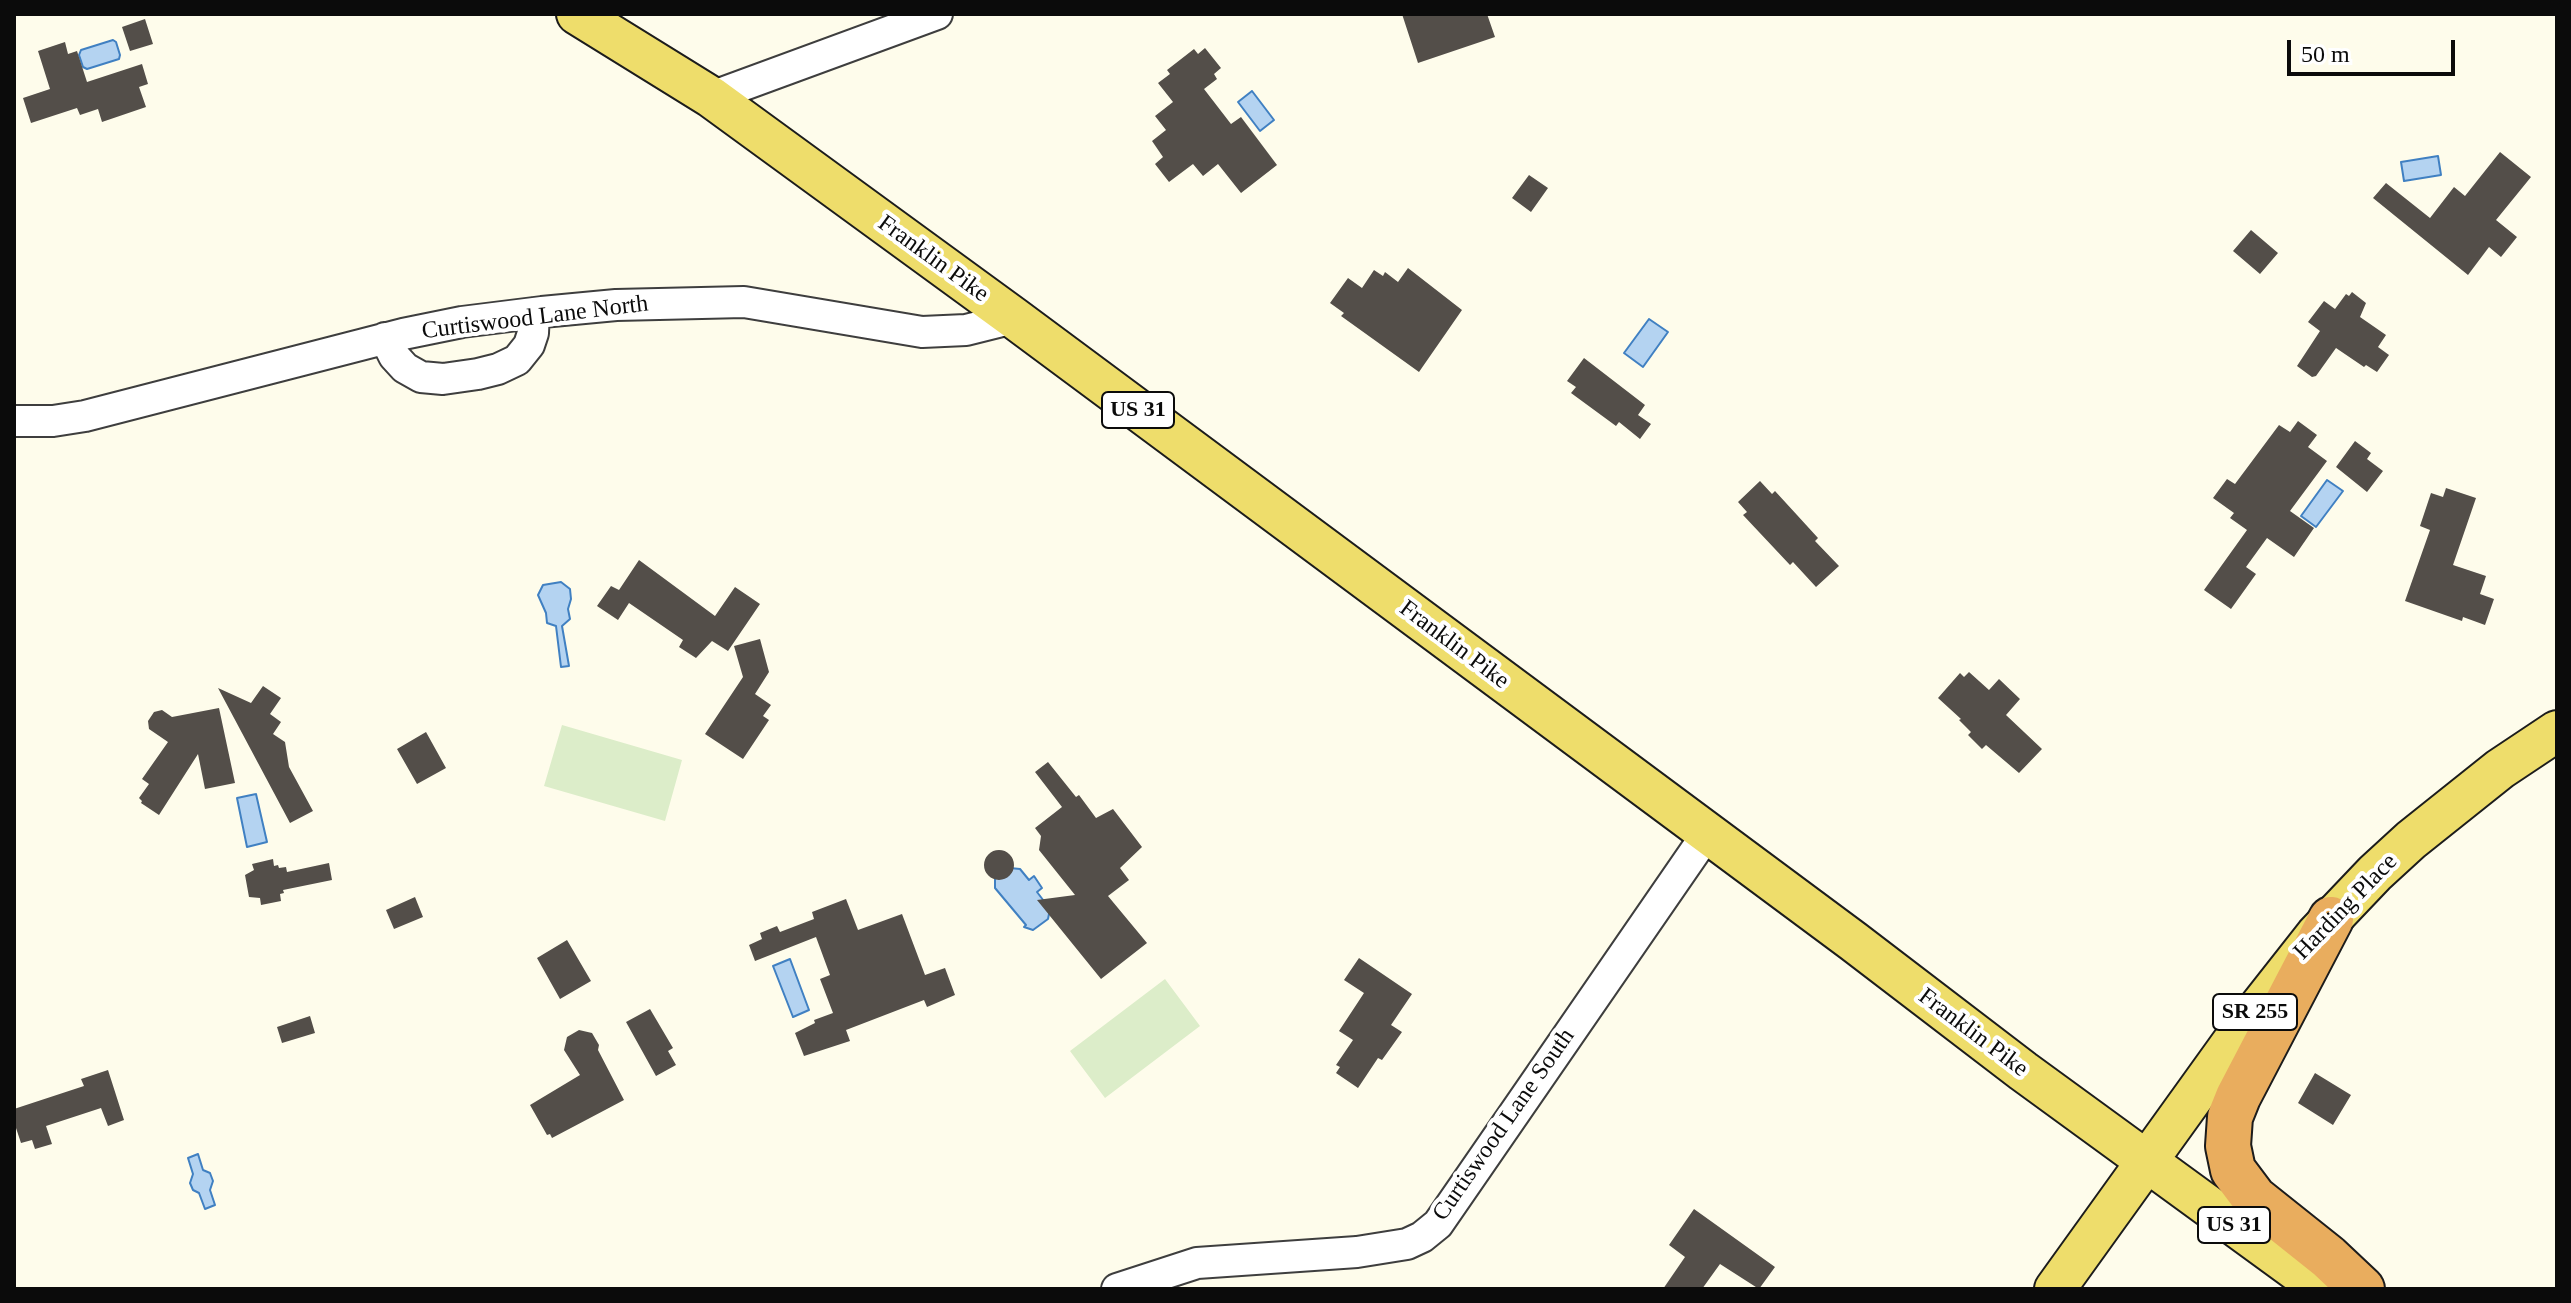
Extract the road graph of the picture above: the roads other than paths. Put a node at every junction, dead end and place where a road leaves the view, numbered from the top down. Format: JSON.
{"nodes":[{"id":1,"x":577,"y":14,"type":"edge"},
{"id":2,"x":937,"y":14,"type":"edge"},
{"id":3,"x":711,"y":97,"type":"junction"},
{"id":4,"x":534,"y":313,"type":"junction"},
{"id":5,"x":1014,"y":318,"type":"junction"},
{"id":6,"x":385,"y":338,"type":"junction"},
{"id":7,"x":14,"y":421,"type":"edge"},
{"id":8,"x":2557,"y":731,"type":"edge"},
{"id":9,"x":1707,"y":834,"type":"junction"},
{"id":10,"x":2331,"y":919,"type":"junction"},
{"id":11,"x":2147,"y":1161,"type":"junction"},
{"id":12,"x":1117,"y":1289,"type":"edge"},
{"id":13,"x":2055,"y":1289,"type":"edge"},
{"id":14,"x":2322,"y":1289,"type":"edge"},
{"id":15,"x":2362,"y":1289,"type":"edge"}],
"edges":[{"from":1,"to":3,"type":"main road","name":"Franklin Pike","number":"US 31"},
{"from":2,"to":3,"type":"street"},
{"from":3,"to":5,"type":"main road","name":"Franklin Pike","number":"US 31"},
{"from":4,"to":5,"type":"street","name":"Curtiswood Lane North"},
{"from":4,"to":6,"type":"street","name":"Curtiswood Lane North"},
{"from":4,"to":6,"type":"street"},
{"from":5,"to":9,"type":"main road","name":"Franklin Pike","number":"US 31"},
{"from":6,"to":7,"type":"street","name":"Curtiswood Lane North"},
{"from":8,"to":10,"type":"main road","name":"Harding Place","number":"SR 255"},
{"from":9,"to":11,"type":"main road","name":"Franklin Pike","number":"US 31"},
{"from":9,"to":12,"type":"street","name":"Curtiswood Lane South"},
{"from":10,"to":11,"type":"main road","name":"Harding Place","number":"SR 255"},
{"from":10,"to":15,"type":"highway"},
{"from":11,"to":13,"type":"main road","name":"Harding Place"},
{"from":11,"to":14,"type":"main road","name":"Franklin Pike","number":"US 31"}]}
